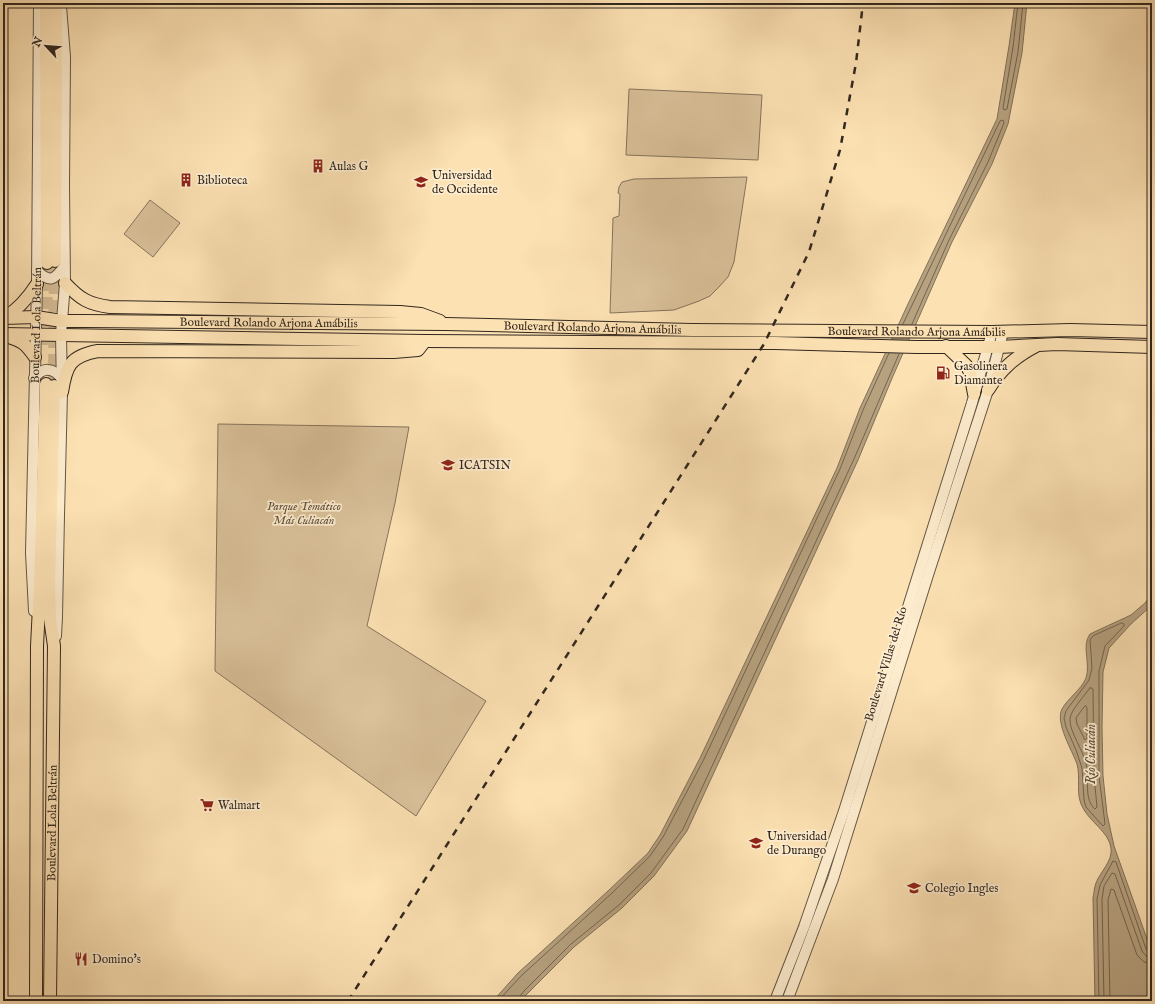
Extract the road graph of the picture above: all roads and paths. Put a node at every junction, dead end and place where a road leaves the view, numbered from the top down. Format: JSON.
{"nodes":[{"id":1,"x":39,"y":3,"type":"edge"},
{"id":2,"x":46,"y":3,"type":"edge"},
{"id":3,"x":56,"y":3,"type":"edge"},
{"id":4,"x":60,"y":3,"type":"edge"},
{"id":5,"x":55,"y":263,"type":"junction"},
{"id":6,"x":37,"y":271,"type":"junction"},
{"id":7,"x":65,"y":283,"type":"junction"},
{"id":8,"x":37,"y":284,"type":"junction"},
{"id":9,"x":35,"y":317,"type":"junction"},
{"id":10,"x":3,"y":318,"type":"edge"},
{"id":11,"x":62,"y":321,"type":"junction"},
{"id":12,"x":446,"y":324,"type":"junction"},
{"id":13,"x":998,"y":332,"type":"junction"},
{"id":14,"x":1152,"y":332,"type":"edge"},
{"id":15,"x":3,"y":334,"type":"edge"},
{"id":16,"x":34,"y":334,"type":"junction"},
{"id":17,"x":61,"y":334,"type":"junction"},
{"id":18,"x":425,"y":342,"type":"junction"},
{"id":19,"x":1039,"y":344,"type":"junction"},
{"id":20,"x":946,"y":346,"type":"junction"},
{"id":21,"x":1152,"y":346,"type":"edge"},
{"id":22,"x":994,"y":347,"type":"junction"},
{"id":23,"x":34,"y":357,"type":"junction"},
{"id":24,"x":34,"y":378,"type":"junction"},
{"id":25,"x":56,"y":385,"type":"junction"},
{"id":26,"x":988,"y":390,"type":"junction"},
{"id":27,"x":973,"y":399,"type":"junction"},
{"id":28,"x":982,"y":406,"type":"junction"},
{"id":29,"x":37,"y":646,"type":"junction"},
{"id":30,"x":36,"y":1001,"type":"edge"},
{"id":31,"x":50,"y":1001,"type":"edge"},
{"id":32,"x":775,"y":1001,"type":"edge"},
{"id":33,"x":787,"y":1001,"type":"edge"}],
"edges":[{"from":1,"to":6,"type":"street","name":"Boulevard Lola Beltrán"},
{"from":2,"to":5,"type":"main road","name":"Boulevard Lola Beltrán"},
{"from":3,"to":5,"type":"main road","name":"Boulevard Lola Beltrán"},
{"from":4,"to":5,"type":"street","name":"Boulevard Lola Beltrán"},
{"from":5,"to":6,"type":"street"},
{"from":5,"to":7,"type":"street","name":"Boulevard Lola Beltrán"},
{"from":6,"to":8,"type":"street","name":"Boulevard Lola Beltrán"},
{"from":7,"to":11,"type":"street","name":"Boulevard Lola Beltrán"},
{"from":7,"to":12,"type":"main road"},
{"from":8,"to":9,"type":"street","name":"Boulevard Lola Beltrán"},
{"from":8,"to":10,"type":"main road"},
{"from":9,"to":10,"type":"main road","name":"Boulevard Rolando Arjona Amábilis"},
{"from":9,"to":11,"type":"main road","name":"Boulevard Rolando Arjona Amábilis"},
{"from":9,"to":16,"type":"street","name":"Boulevard Lola Beltrán"},
{"from":11,"to":12,"type":"main road","name":"Boulevard Rolando Arjona Amábilis"},
{"from":11,"to":17,"type":"street","name":"Boulevard Lola Beltrán"},
{"from":12,"to":13,"type":"main road","name":"Boulevard Rolando Arjona Amábilis"},
{"from":13,"to":14,"type":"main road","name":"Boulevard Rolando Arjona Amábilis"},
{"from":13,"to":22,"type":"street","name":"Boulevard Villas del Río"},
{"from":15,"to":16,"type":"main road","name":"Boulevard Rolando Arjona Amábilis"},
{"from":15,"to":23,"type":"main road"},
{"from":16,"to":17,"type":"main road","name":"Boulevard Rolando Arjona Amábilis"},
{"from":16,"to":23,"type":"street","name":"Boulevard Lola Beltrán"},
{"from":17,"to":18,"type":"main road","name":"Boulevard Rolando Arjona Amábilis"},
{"from":17,"to":25,"type":"street","name":"Boulevard Lola Beltrán"},
{"from":18,"to":20,"type":"main road","name":"Boulevard Rolando Arjona Amábilis"},
{"from":18,"to":25,"type":"main road"},
{"from":19,"to":21,"type":"main road","name":"Boulevard Rolando Arjona Amábilis"},
{"from":19,"to":22,"type":"main road","name":"Boulevard Rolando Arjona Amábilis"},
{"from":19,"to":26,"type":"main road"},
{"from":20,"to":22,"type":"main road","name":"Boulevard Rolando Arjona Amábilis"},
{"from":20,"to":27,"type":"main road"},
{"from":22,"to":26,"type":"street","name":"Boulevard Villas del Río"},
{"from":22,"to":27,"type":"street","name":"Boulevard Villas del Río"},
{"from":23,"to":24,"type":"street","name":"Boulevard Lola Beltrán"},
{"from":24,"to":25,"type":"street"},
{"from":24,"to":29,"type":"street","name":"Boulevard Lola Beltrán"},
{"from":25,"to":29,"type":"main road","name":"Boulevard Lola Beltrán"},
{"from":25,"to":31,"type":"main road","name":"Boulevard Lola Beltrán"},
{"from":26,"to":28,"type":"street","name":"Boulevard Villas del Río"},
{"from":27,"to":28,"type":"street"},
{"from":27,"to":32,"type":"street","name":"Boulevard Villas del Río"},
{"from":28,"to":33,"type":"street","name":"Boulevard Villas del Río"},
{"from":29,"to":30,"type":"main road","name":"Boulevard Lola Beltrán"}]}
